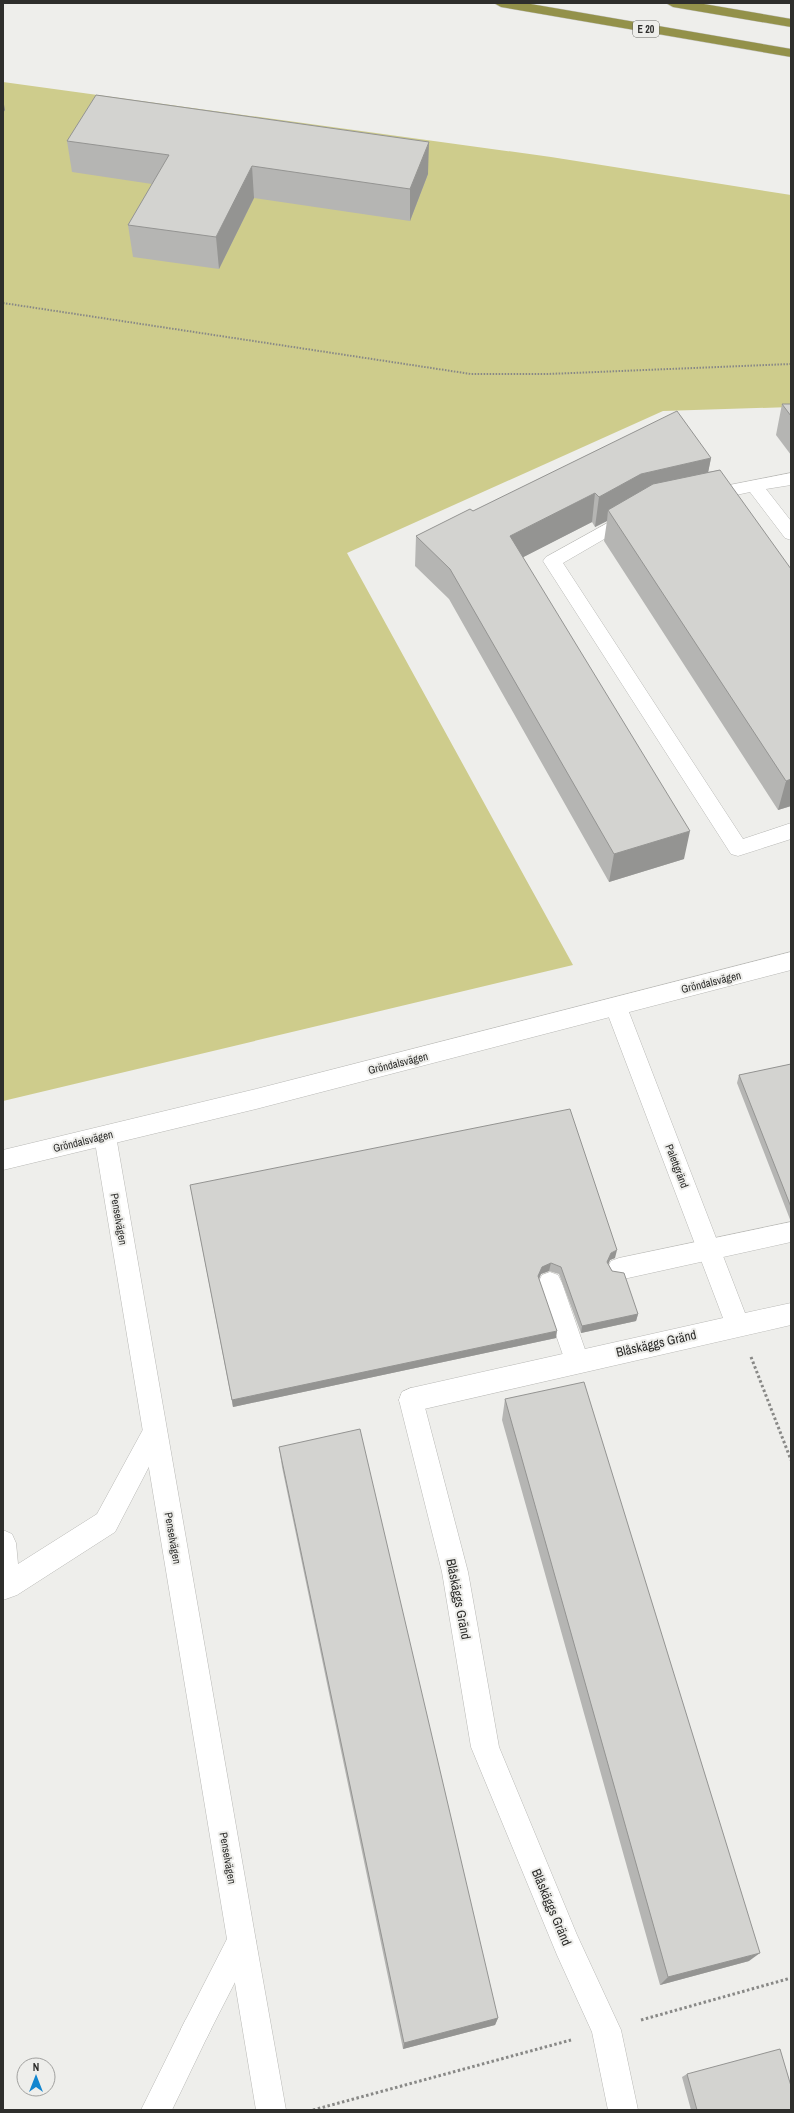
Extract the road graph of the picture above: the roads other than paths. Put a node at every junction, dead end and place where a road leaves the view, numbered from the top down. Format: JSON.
{"nodes":[{"id":1,"x":501,"y":3,"type":"edge"},
{"id":2,"x":673,"y":3,"type":"edge"},
{"id":3,"x":791,"y":23,"type":"edge"},
{"id":4,"x":791,"y":54,"type":"edge"},
{"id":5,"x":791,"y":479,"type":"edge"},
{"id":6,"x":754,"y":485,"type":"junction"},
{"id":7,"x":687,"y":499,"type":"edge"},
{"id":8,"x":650,"y":508,"type":"edge"},
{"id":9,"x":791,"y":534,"type":"edge"},
{"id":10,"x":791,"y":831,"type":"edge"},
{"id":11,"x":791,"y":961,"type":"edge"},
{"id":12,"x":616,"y":1007,"type":"junction"},
{"id":13,"x":105,"y":1136,"type":"junction"},
{"id":14,"x":3,"y":1160,"type":"edge"},
{"id":15,"x":791,"y":1232,"type":"edge"},
{"id":16,"x":710,"y":1250,"type":"junction"},
{"id":17,"x":619,"y":1269,"type":"dead end"},
{"id":18,"x":550,"y":1283,"type":"dead end"},
{"id":19,"x":791,"y":1314,"type":"edge"},
{"id":20,"x":738,"y":1325,"type":"junction"},
{"id":21,"x":577,"y":1361,"type":"junction"},
{"id":22,"x":155,"y":1432,"type":"junction"},
{"id":23,"x":3,"y":1543,"type":"edge"},
{"id":24,"x":5,"y":1587,"type":"edge"},
{"id":25,"x":242,"y":1941,"type":"junction"},
{"id":26,"x":156,"y":2110,"type":"edge"},
{"id":27,"x":271,"y":2110,"type":"edge"},
{"id":28,"x":623,"y":2110,"type":"edge"}],
"edges":[{"from":1,"to":4,"type":"highway","number":"E 20"},
{"from":2,"to":3,"type":"highway"},
{"from":5,"to":6,"type":"street"},
{"from":6,"to":7,"type":"street"},
{"from":6,"to":9,"type":"street"},
{"from":8,"to":10,"type":"street"},
{"from":11,"to":12,"type":"street","name":"Gröndalsvägen"},
{"from":12,"to":13,"type":"street","name":"Gröndalsvägen"},
{"from":12,"to":16,"type":"street","name":"Palettgränd"},
{"from":13,"to":14,"type":"street","name":"Gröndalsvägen"},
{"from":13,"to":22,"type":"street","name":"Penselvägen"},
{"from":15,"to":16,"type":"street"},
{"from":16,"to":17,"type":"street"},
{"from":16,"to":20,"type":"street","name":"Palettgränd"},
{"from":18,"to":21,"type":"street"},
{"from":19,"to":20,"type":"street","name":"Blåskäggs Gränd"},
{"from":20,"to":21,"type":"street","name":"Blåskäggs Gränd"},
{"from":21,"to":28,"type":"street","name":"Blåskäggs Gränd"},
{"from":22,"to":24,"type":"street"},
{"from":22,"to":25,"type":"street","name":"Penselvägen"},
{"from":23,"to":24,"type":"street"},
{"from":25,"to":26,"type":"street"},
{"from":25,"to":27,"type":"street","name":"Penselvägen"}]}
